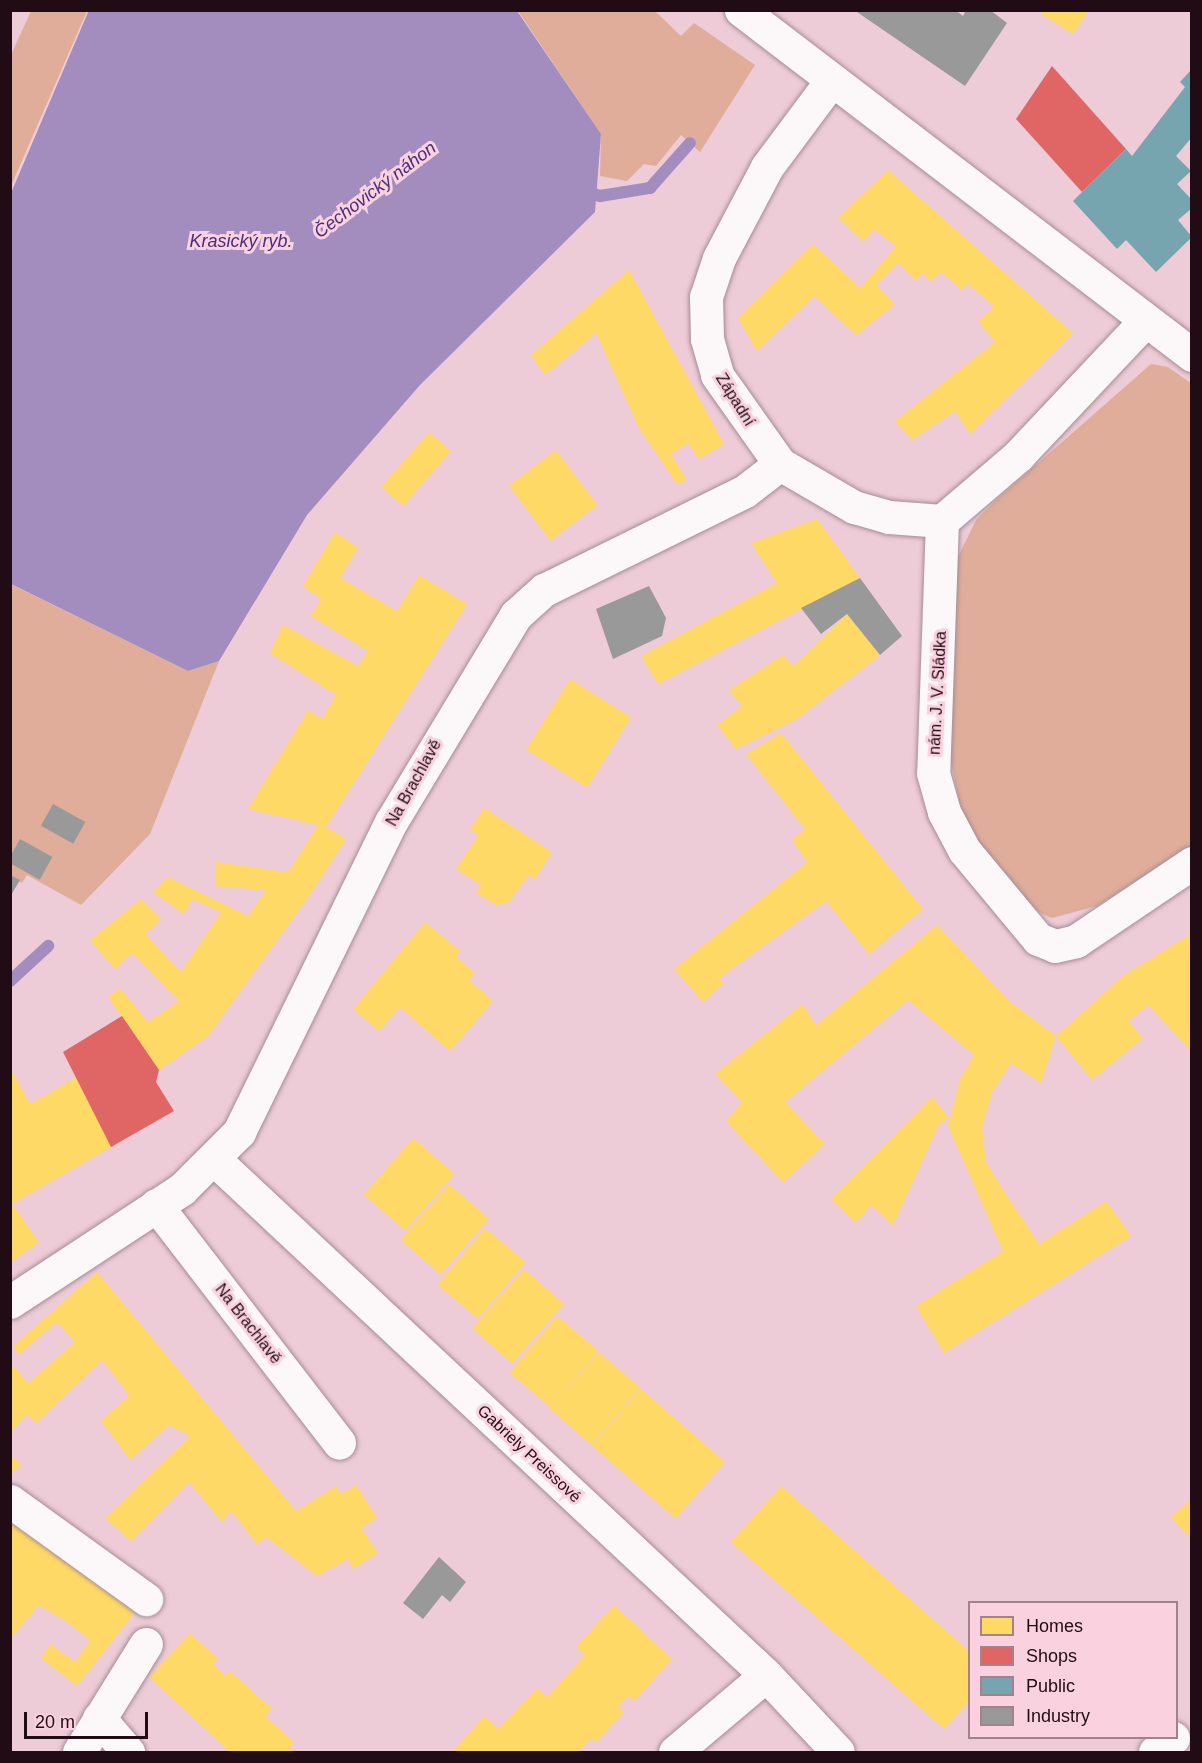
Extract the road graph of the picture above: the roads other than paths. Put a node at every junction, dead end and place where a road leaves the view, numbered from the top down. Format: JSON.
{"nodes":[{"id":1,"x":741,"y":10,"type":"edge"},
{"id":2,"x":831,"y":81,"type":"junction"},
{"id":3,"x":1145,"y":321,"type":"junction"},
{"id":4,"x":1191,"y":355,"type":"edge"},
{"id":5,"x":780,"y":464,"type":"junction"},
{"id":6,"x":942,"y":521,"type":"junction"},
{"id":7,"x":1191,"y":863,"type":"edge"},
{"id":8,"x":215,"y":1160,"type":"junction"},
{"id":9,"x":156,"y":1205,"type":"junction"},
{"id":10,"x":10,"y":1302,"type":"edge"},
{"id":11,"x":339,"y":1443,"type":"dead end"},
{"id":12,"x":10,"y":1500,"type":"edge"},
{"id":13,"x":146,"y":1599,"type":"dead end"},
{"id":14,"x":146,"y":1644,"type":"dead end"},
{"id":15,"x":766,"y":1675,"type":"junction"},
{"id":16,"x":99,"y":1718,"type":"junction"},
{"id":17,"x":1191,"y":1722,"type":"edge"},
{"id":18,"x":1178,"y":1732,"type":"edge"},
{"id":19,"x":1171,"y":1739,"type":"edge"},
{"id":20,"x":79,"y":1752,"type":"edge"},
{"id":21,"x":128,"y":1752,"type":"edge"},
{"id":22,"x":675,"y":1752,"type":"edge"},
{"id":23,"x":838,"y":1752,"type":"edge"},
{"id":24,"x":1155,"y":1752,"type":"edge"}],
"edges":[{"from":1,"to":2,"type":"street"},
{"from":2,"to":3,"type":"street"},
{"from":2,"to":5,"type":"street","name":"Západní"},
{"from":3,"to":4,"type":"street"},
{"from":3,"to":6,"type":"street"},
{"from":5,"to":6,"type":"street","name":"Západní"},
{"from":5,"to":8,"type":"street","name":"Na Brachlavě"},
{"from":6,"to":7,"type":"street","name":"nám. J. V. Sládka"},
{"from":8,"to":9,"type":"street","name":"Na Brachlavě"},
{"from":8,"to":15,"type":"street","name":"Gabriely Preissové"},
{"from":9,"to":10,"type":"street","name":"Na Brachlavě"},
{"from":9,"to":11,"type":"street","name":"Na Brachlavě"},
{"from":12,"to":13,"type":"street"},
{"from":14,"to":16,"type":"street"},
{"from":15,"to":22,"type":"street"},
{"from":15,"to":23,"type":"street","name":"Gabriely Preissové"},
{"from":16,"to":20,"type":"street"},
{"from":16,"to":21,"type":"street"},
{"from":17,"to":18,"type":"street"},
{"from":19,"to":24,"type":"street"}]}
